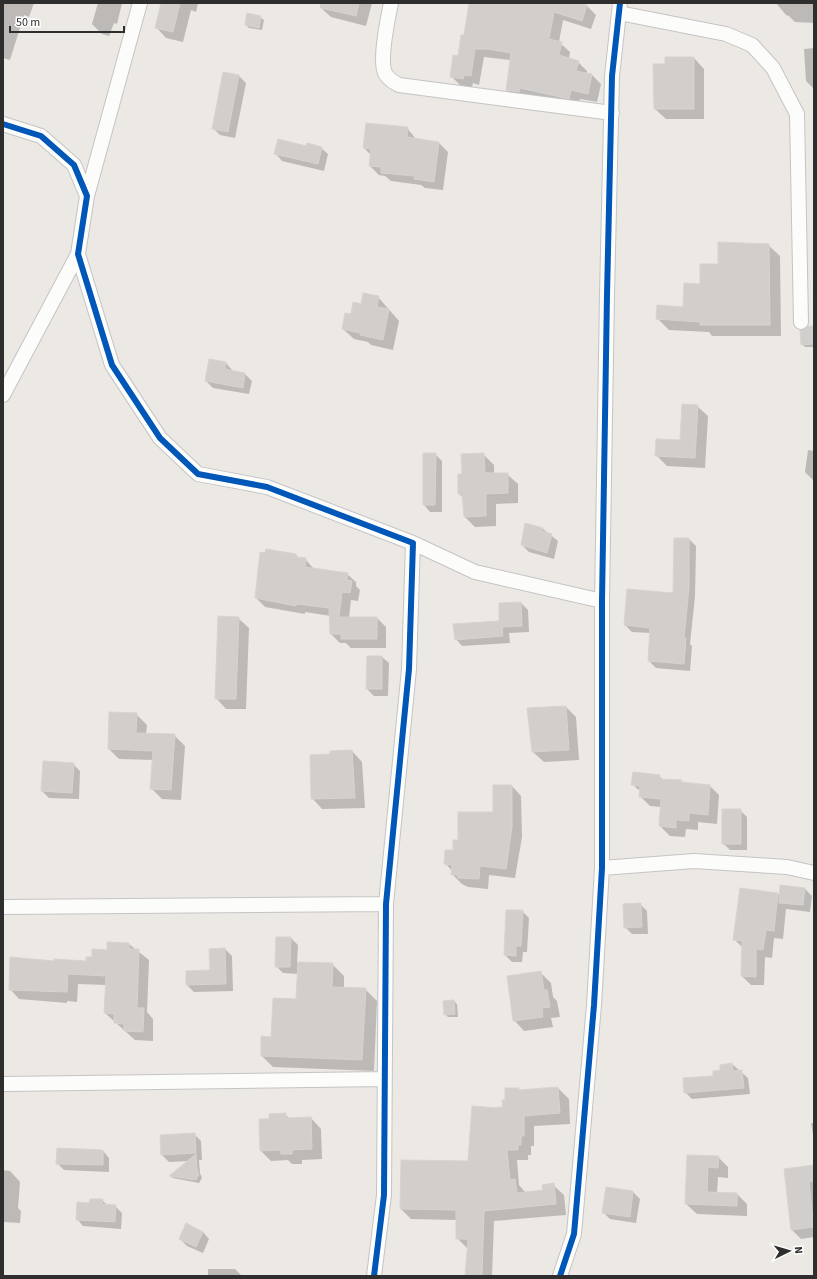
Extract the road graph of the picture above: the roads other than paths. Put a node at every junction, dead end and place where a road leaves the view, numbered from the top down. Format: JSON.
{"nodes":[{"id":1,"x":140,"y":3,"type":"edge"},
{"id":2,"x":391,"y":3,"type":"edge"},
{"id":3,"x":619,"y":8,"type":"edge"},
{"id":4,"x":612,"y":113,"type":"junction"},
{"id":5,"x":3,"y":124,"type":"edge"},
{"id":6,"x":87,"y":196,"type":"junction"},
{"id":7,"x":78,"y":254,"type":"junction"},
{"id":8,"x":801,"y":322,"type":"dead end"},
{"id":9,"x":3,"y":395,"type":"edge"},
{"id":10,"x":413,"y":543,"type":"junction"},
{"id":11,"x":602,"y":601,"type":"junction"},
{"id":12,"x":602,"y":868,"type":"junction"},
{"id":13,"x":814,"y":873,"type":"edge"},
{"id":14,"x":386,"y":904,"type":"junction"},
{"id":15,"x":3,"y":907,"type":"edge"},
{"id":16,"x":384,"y":1080,"type":"junction"},
{"id":17,"x":3,"y":1084,"type":"edge"},
{"id":18,"x":374,"y":1276,"type":"edge"},
{"id":19,"x":560,"y":1276,"type":"edge"}],
"edges":[{"from":1,"to":6,"type":"street"},
{"from":2,"to":4,"type":"street"},
{"from":3,"to":4,"type":"street"},
{"from":3,"to":8,"type":"street"},
{"from":4,"to":11,"type":"street"},
{"from":5,"to":6,"type":"street"},
{"from":6,"to":7,"type":"street"},
{"from":7,"to":9,"type":"street"},
{"from":7,"to":10,"type":"street"},
{"from":10,"to":11,"type":"street"},
{"from":10,"to":14,"type":"street"},
{"from":11,"to":12,"type":"street"},
{"from":12,"to":13,"type":"street"},
{"from":12,"to":19,"type":"street"},
{"from":14,"to":15,"type":"street"},
{"from":14,"to":16,"type":"street"},
{"from":16,"to":17,"type":"street"},
{"from":16,"to":18,"type":"street"}]}
